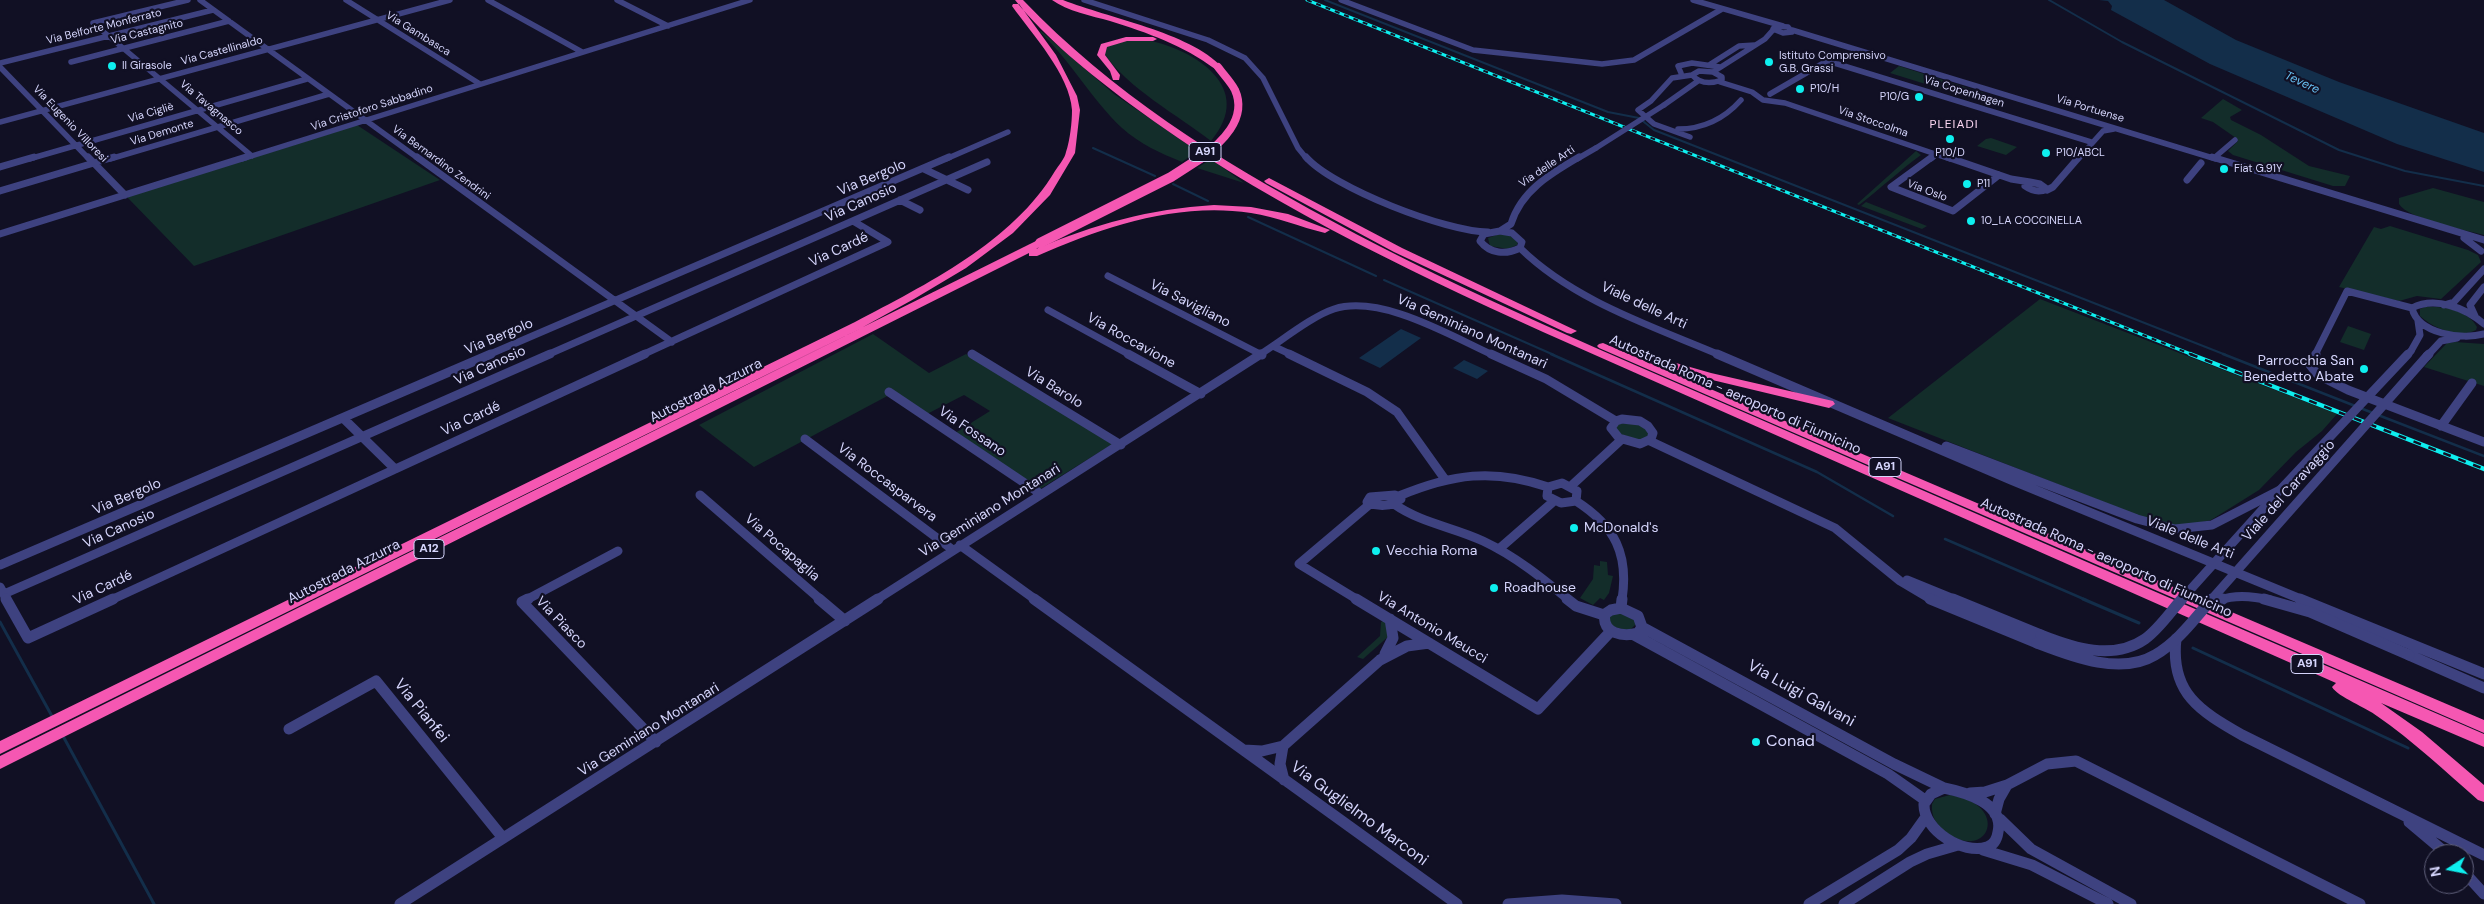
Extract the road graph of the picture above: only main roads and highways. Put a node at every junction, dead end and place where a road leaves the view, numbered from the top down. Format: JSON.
{"nodes":[{"id":1,"x":1011,"y":0,"type":"edge"},
{"id":2,"x":1019,"y":0,"type":"edge"},
{"id":3,"x":1030,"y":0,"type":"edge"},
{"id":4,"x":1056,"y":0,"type":"edge"},
{"id":5,"x":1215,"y":67,"type":"junction"},
{"id":6,"x":1116,"y":78,"type":"junction"},
{"id":7,"x":1415,"y":269,"type":"junction"},
{"id":8,"x":1588,"y":339,"type":"junction"},
{"id":9,"x":779,"y":369,"type":"junction"},
{"id":10,"x":1829,"y":404,"type":"road end"},
{"id":11,"x":2130,"y":587,"type":"junction"},
{"id":12,"x":2484,"y":727,"type":"edge"},
{"id":13,"x":41,"y":736,"type":"junction"},
{"id":14,"x":2484,"y":740,"type":"edge"},
{"id":15,"x":0,"y":748,"type":"edge"},
{"id":16,"x":0,"y":764,"type":"edge"},
{"id":17,"x":2484,"y":795,"type":"edge"}],
"edges":[{"from":1,"to":9,"type":"highway"},
{"from":2,"to":7,"type":"highway","name":"Autostrada Roma - aeroporto di Fiumicino","number":"A91"},
{"from":3,"to":6,"type":"highway","name":"Autostrada Roma - aeroporto di Fiumicino","number":"A91"},
{"from":4,"to":5,"type":"highway"},
{"from":5,"to":6,"type":"highway"},
{"from":5,"to":9,"type":"highway","bridge":true},
{"from":6,"to":8,"type":"highway","name":"Autostrada Roma - aeroporto di Fiumicino","number":"A91"},
{"from":7,"to":9,"type":"highway"},
{"from":7,"to":11,"type":"highway","name":"Autostrada Roma - aeroporto di Fiumicino","number":"A91"},
{"from":8,"to":10,"type":"highway"},
{"from":8,"to":12,"type":"highway","name":"Autostrada Roma - aeroporto di Fiumicino","number":"A91"},
{"from":9,"to":13,"type":"highway","name":"Autostrada Azzurra","number":"A12"},
{"from":11,"to":14,"type":"highway","name":"Autostrada Roma - aeroporto di Fiumicino","number":"A91"},
{"from":11,"to":17,"type":"highway"},
{"from":13,"to":15,"type":"highway","name":"Autostrada Azzurra","number":"A12"},
{"from":13,"to":16,"type":"highway","name":"Autostrada Azzurra","number":"A12"}]}
